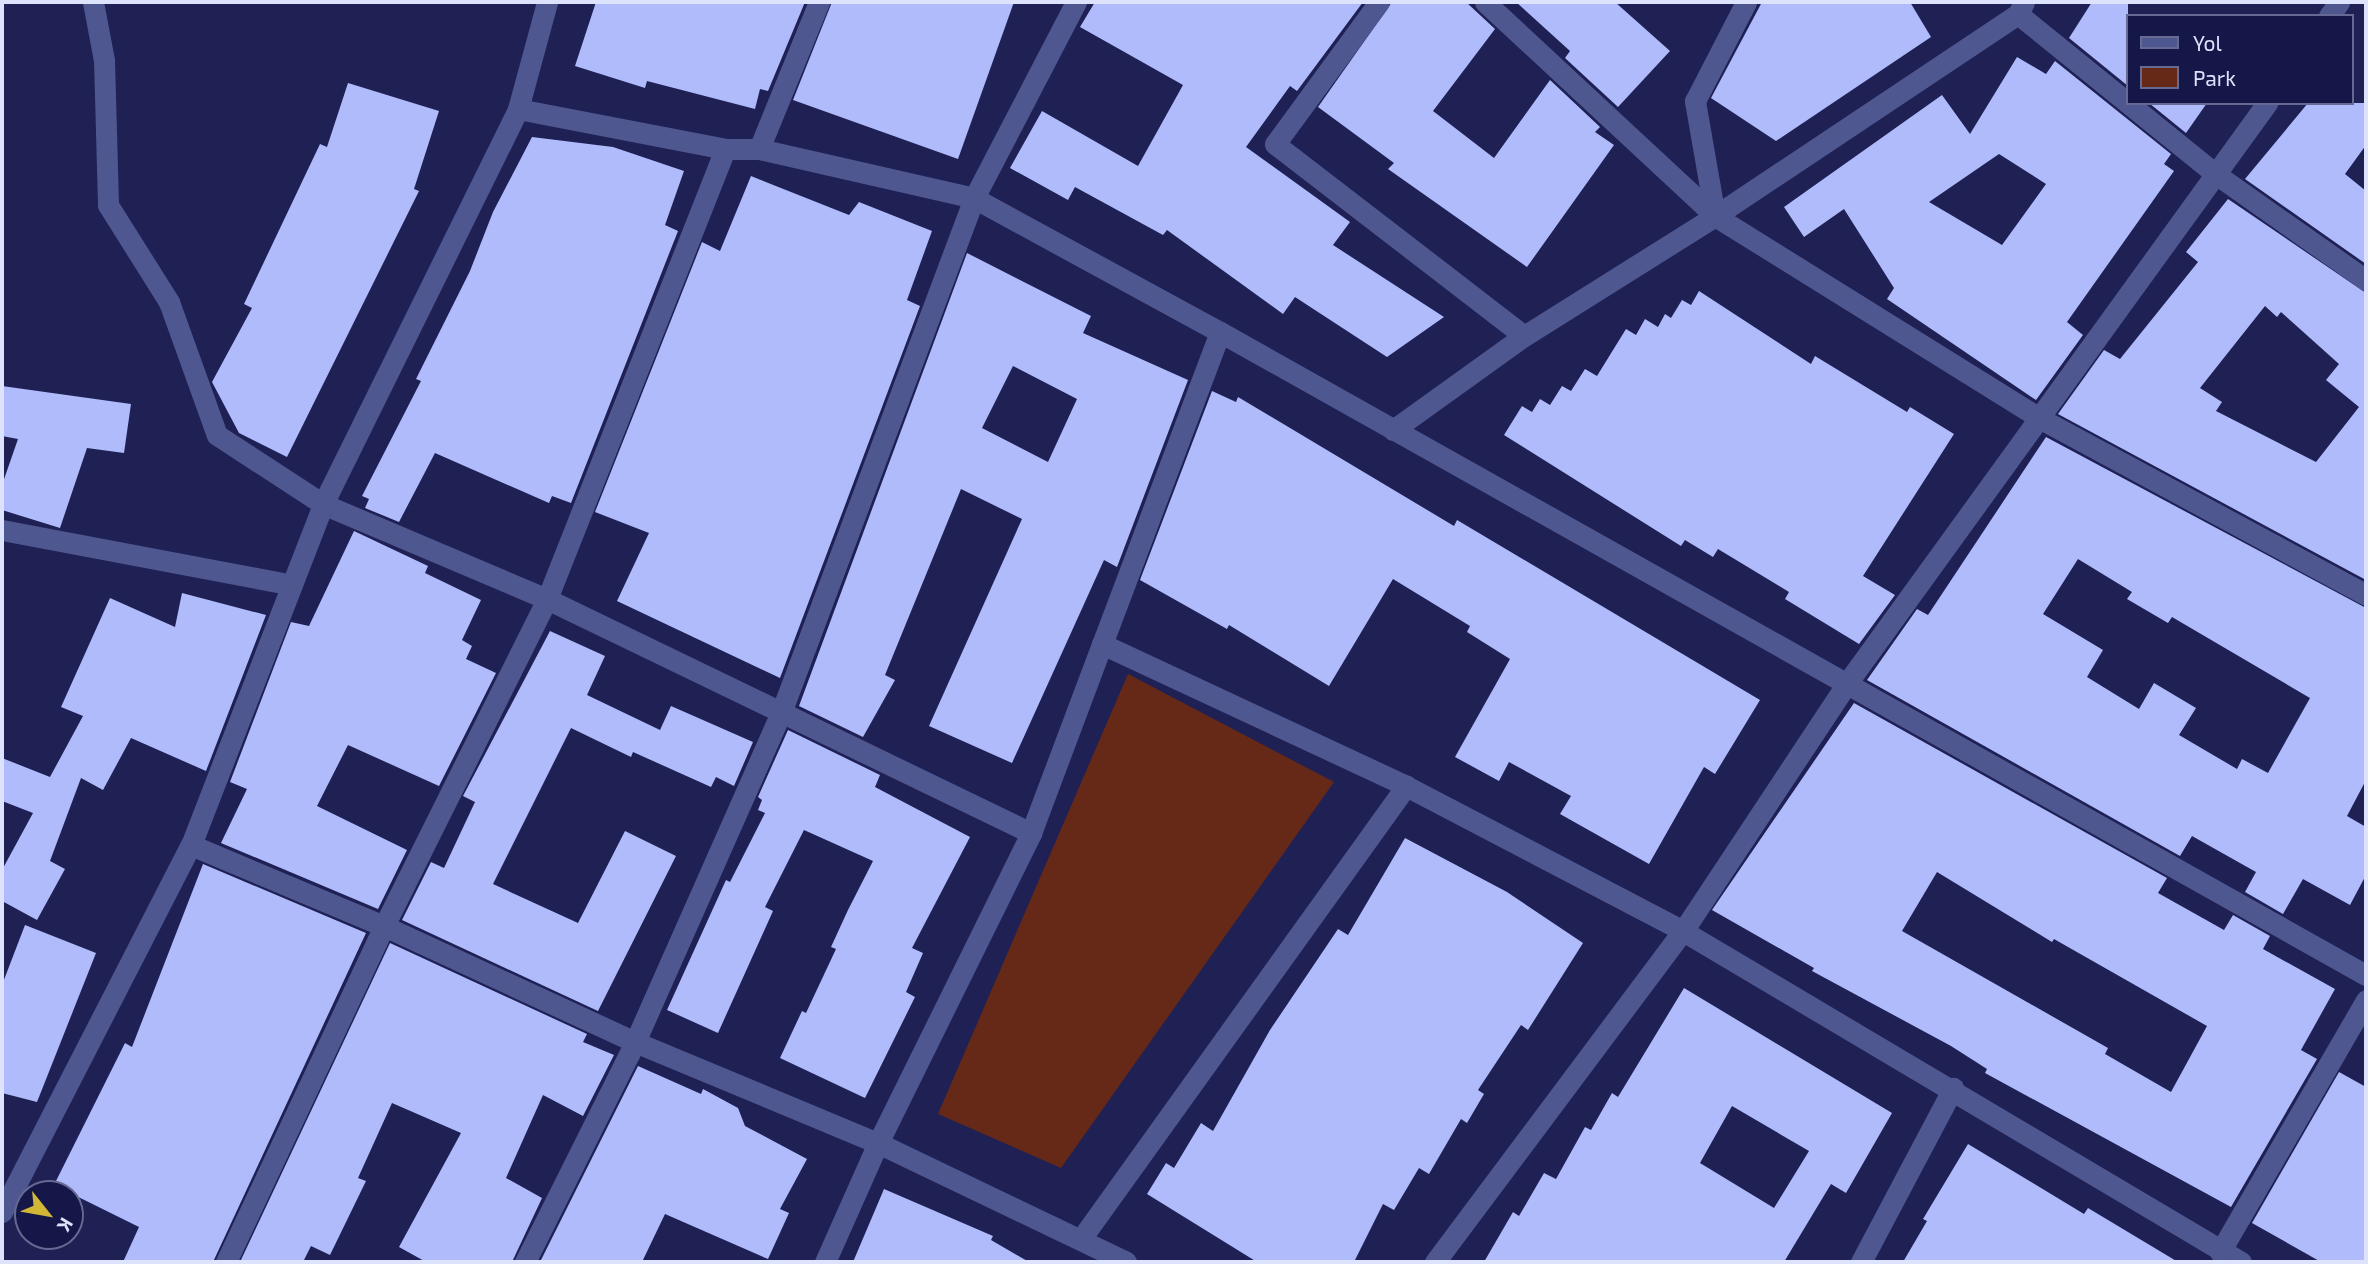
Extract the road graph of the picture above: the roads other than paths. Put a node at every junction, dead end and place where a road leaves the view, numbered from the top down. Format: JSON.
{"nodes":[{"id":1,"x":93,"y":2,"type":"edge"},
{"id":2,"x":547,"y":2,"type":"edge"},
{"id":3,"x":819,"y":2,"type":"edge"},
{"id":4,"x":1076,"y":2,"type":"edge"},
{"id":5,"x":1379,"y":2,"type":"edge"},
{"id":6,"x":1485,"y":2,"type":"edge"},
{"id":7,"x":1746,"y":2,"type":"edge"},
{"id":8,"x":2021,"y":8,"type":"edge"},
{"id":9,"x":2126,"y":97,"type":"edge"},
{"id":10,"x":2135,"y":105,"type":"edge"},
{"id":11,"x":2266,"y":105,"type":"edge"},
{"id":12,"x":519,"y":109,"type":"junction"},
{"id":13,"x":725,"y":149,"type":"junction"},
{"id":14,"x":759,"y":149,"type":"junction"},
{"id":15,"x":2217,"y":175,"type":"junction"},
{"id":16,"x":974,"y":198,"type":"junction"},
{"id":17,"x":1716,"y":216,"type":"junction"},
{"id":18,"x":2366,"y":280,"type":"edge"},
{"id":19,"x":1220,"y":332,"type":"junction"},
{"id":20,"x":1524,"y":336,"type":"junction"},
{"id":21,"x":2040,"y":419,"type":"junction"},
{"id":22,"x":1393,"y":430,"type":"junction"},
{"id":23,"x":323,"y":504,"type":"junction"},
{"id":24,"x":2,"y":530,"type":"edge"},
{"id":25,"x":292,"y":585,"type":"junction"},
{"id":26,"x":2366,"y":595,"type":"edge"},
{"id":27,"x":547,"y":599,"type":"junction"},
{"id":28,"x":1102,"y":645,"type":"junction"},
{"id":29,"x":1845,"y":686,"type":"junction"},
{"id":30,"x":782,"y":710,"type":"junction"},
{"id":31,"x":1406,"y":786,"type":"junction"},
{"id":32,"x":1031,"y":833,"type":"junction"},
{"id":33,"x":191,"y":845,"type":"junction"},
{"id":34,"x":384,"y":926,"type":"junction"},
{"id":35,"x":1683,"y":931,"type":"junction"},
{"id":36,"x":2366,"y":975,"type":"edge"},
{"id":37,"x":2366,"y":1000,"type":"edge"},
{"id":38,"x":635,"y":1041,"type":"junction"},
{"id":39,"x":1953,"y":1088,"type":"junction"},
{"id":40,"x":878,"y":1143,"type":"junction"},
{"id":41,"x":2,"y":1212,"type":"edge"},
{"id":42,"x":1081,"y":1239,"type":"junction"},
{"id":43,"x":2220,"y":1252,"type":"junction"},
{"id":44,"x":226,"y":1262,"type":"edge"},
{"id":45,"x":525,"y":1262,"type":"edge"},
{"id":46,"x":825,"y":1262,"type":"edge"},
{"id":47,"x":1126,"y":1262,"type":"edge"},
{"id":48,"x":1434,"y":1262,"type":"edge"},
{"id":49,"x":1861,"y":1262,"type":"edge"},
{"id":50,"x":2241,"y":1262,"type":"edge"}],
"edges":[{"from":1,"to":23,"type":"street"},
{"from":2,"to":12,"type":"street"},
{"from":3,"to":14,"type":"street"},
{"from":4,"to":16,"type":"street"},
{"from":5,"to":20,"type":"street"},
{"from":6,"to":17,"type":"street"},
{"from":7,"to":17,"type":"street"},
{"from":8,"to":9,"type":"street"},
{"from":8,"to":17,"type":"street"},
{"from":10,"to":15,"type":"street"},
{"from":11,"to":15,"type":"street"},
{"from":12,"to":13,"type":"street"},
{"from":12,"to":23,"type":"street"},
{"from":13,"to":14,"type":"street"},
{"from":13,"to":27,"type":"street"},
{"from":14,"to":16,"type":"street"},
{"from":15,"to":18,"type":"street"},
{"from":15,"to":21,"type":"street"},
{"from":16,"to":19,"type":"street"},
{"from":16,"to":30,"type":"street"},
{"from":17,"to":20,"type":"street"},
{"from":17,"to":21,"type":"street"},
{"from":19,"to":22,"type":"street"},
{"from":19,"to":28,"type":"street"},
{"from":20,"to":22,"type":"street"},
{"from":21,"to":26,"type":"street"},
{"from":21,"to":29,"type":"street"},
{"from":22,"to":29,"type":"street"},
{"from":23,"to":25,"type":"street"},
{"from":23,"to":27,"type":"street"},
{"from":24,"to":25,"type":"street"},
{"from":25,"to":33,"type":"street"},
{"from":27,"to":30,"type":"street"},
{"from":27,"to":34,"type":"street"},
{"from":28,"to":31,"type":"street"},
{"from":28,"to":32,"type":"street"},
{"from":29,"to":35,"type":"street"},
{"from":29,"to":36,"type":"street"},
{"from":30,"to":32,"type":"street"},
{"from":30,"to":38,"type":"street"},
{"from":31,"to":35,"type":"street"},
{"from":31,"to":42,"type":"street"},
{"from":32,"to":40,"type":"street"},
{"from":33,"to":34,"type":"street"},
{"from":33,"to":41,"type":"street"},
{"from":34,"to":38,"type":"street"},
{"from":34,"to":44,"type":"street"},
{"from":35,"to":39,"type":"street"},
{"from":35,"to":48,"type":"street"},
{"from":37,"to":43,"type":"street"},
{"from":38,"to":40,"type":"street"},
{"from":38,"to":45,"type":"street"},
{"from":39,"to":43,"type":"street"},
{"from":39,"to":49,"type":"street"},
{"from":40,"to":42,"type":"street"},
{"from":40,"to":46,"type":"street"},
{"from":42,"to":47,"type":"street"},
{"from":43,"to":50,"type":"street"}]}
